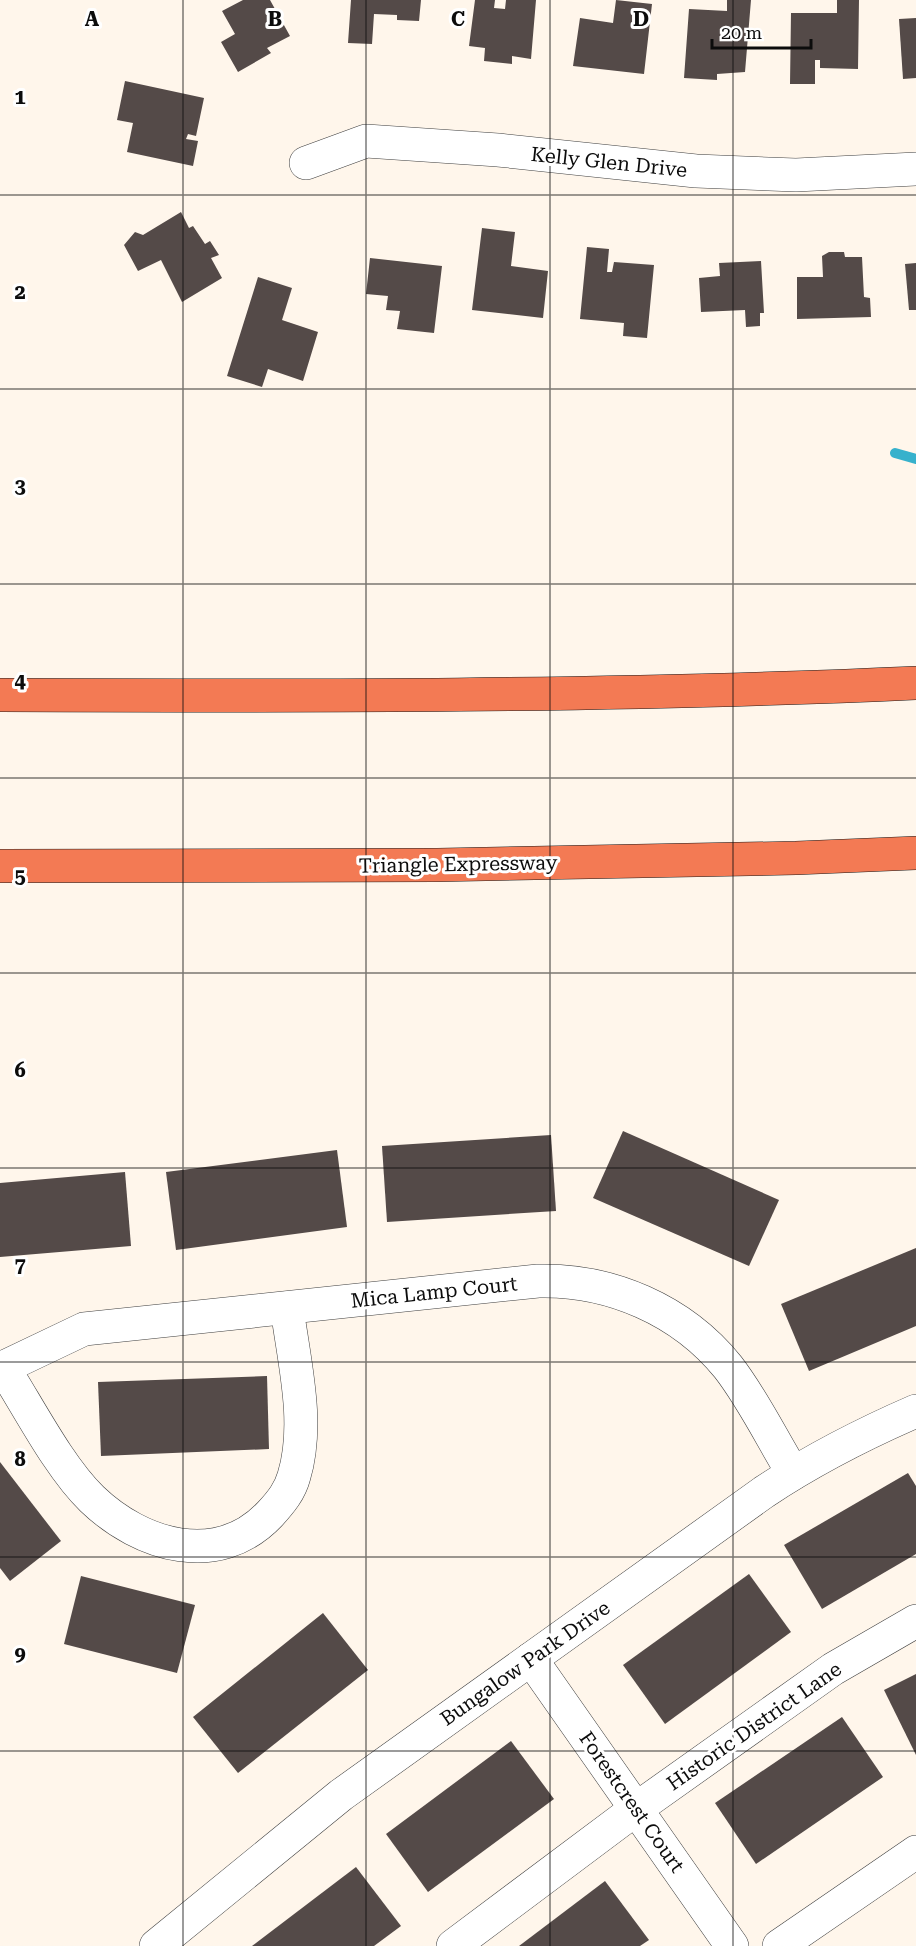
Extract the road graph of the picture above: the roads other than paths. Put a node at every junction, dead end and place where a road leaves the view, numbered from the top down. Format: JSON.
{"nodes":[{"id":1,"x":306,"y":163,"type":"dead end"},
{"id":2,"x":916,"y":169,"type":"edge"},
{"id":3,"x":916,"y":683,"type":"edge"},
{"id":4,"x":0,"y":695,"type":"edge"},
{"id":5,"x":916,"y":853,"type":"edge"},
{"id":6,"x":0,"y":866,"type":"edge"},
{"id":7,"x":287,"y":1308,"type":"junction"},
{"id":8,"x":2,"y":1368,"type":"edge"},
{"id":9,"x":916,"y":1412,"type":"edge"},
{"id":10,"x":793,"y":1473,"type":"junction"},
{"id":11,"x":916,"y":1621,"type":"edge"},
{"id":12,"x":531,"y":1659,"type":"junction"},
{"id":13,"x":636,"y":1809,"type":"junction"},
{"id":14,"x":916,"y":1852,"type":"edge"},
{"id":15,"x":156,"y":1946,"type":"edge"},
{"id":16,"x":453,"y":1946,"type":"edge"},
{"id":17,"x":732,"y":1946,"type":"edge"},
{"id":18,"x":779,"y":1946,"type":"edge"}],
"edges":[{"from":1,"to":2,"type":"street","name":"Kelly Glen Drive"},
{"from":3,"to":4,"type":"highway"},
{"from":5,"to":6,"type":"highway","name":"Triangle Expressway"},
{"from":7,"to":8,"type":"street","name":"Mica Lamp Court"},
{"from":7,"to":8,"type":"street"},
{"from":7,"to":10,"type":"street","name":"Mica Lamp Court"},
{"from":9,"to":10,"type":"street","name":"Bungalow Park Drive"},
{"from":10,"to":12,"type":"street","name":"Bungalow Park Drive"},
{"from":11,"to":13,"type":"street","name":"Historic District Lane"},
{"from":12,"to":13,"type":"street","name":"Forestcrest Court"},
{"from":12,"to":15,"type":"street","name":"Bungalow Park Drive"},
{"from":13,"to":16,"type":"street","name":"Historic District Lane"},
{"from":13,"to":17,"type":"street","name":"Forestcrest Court"},
{"from":14,"to":18,"type":"street"}]}
